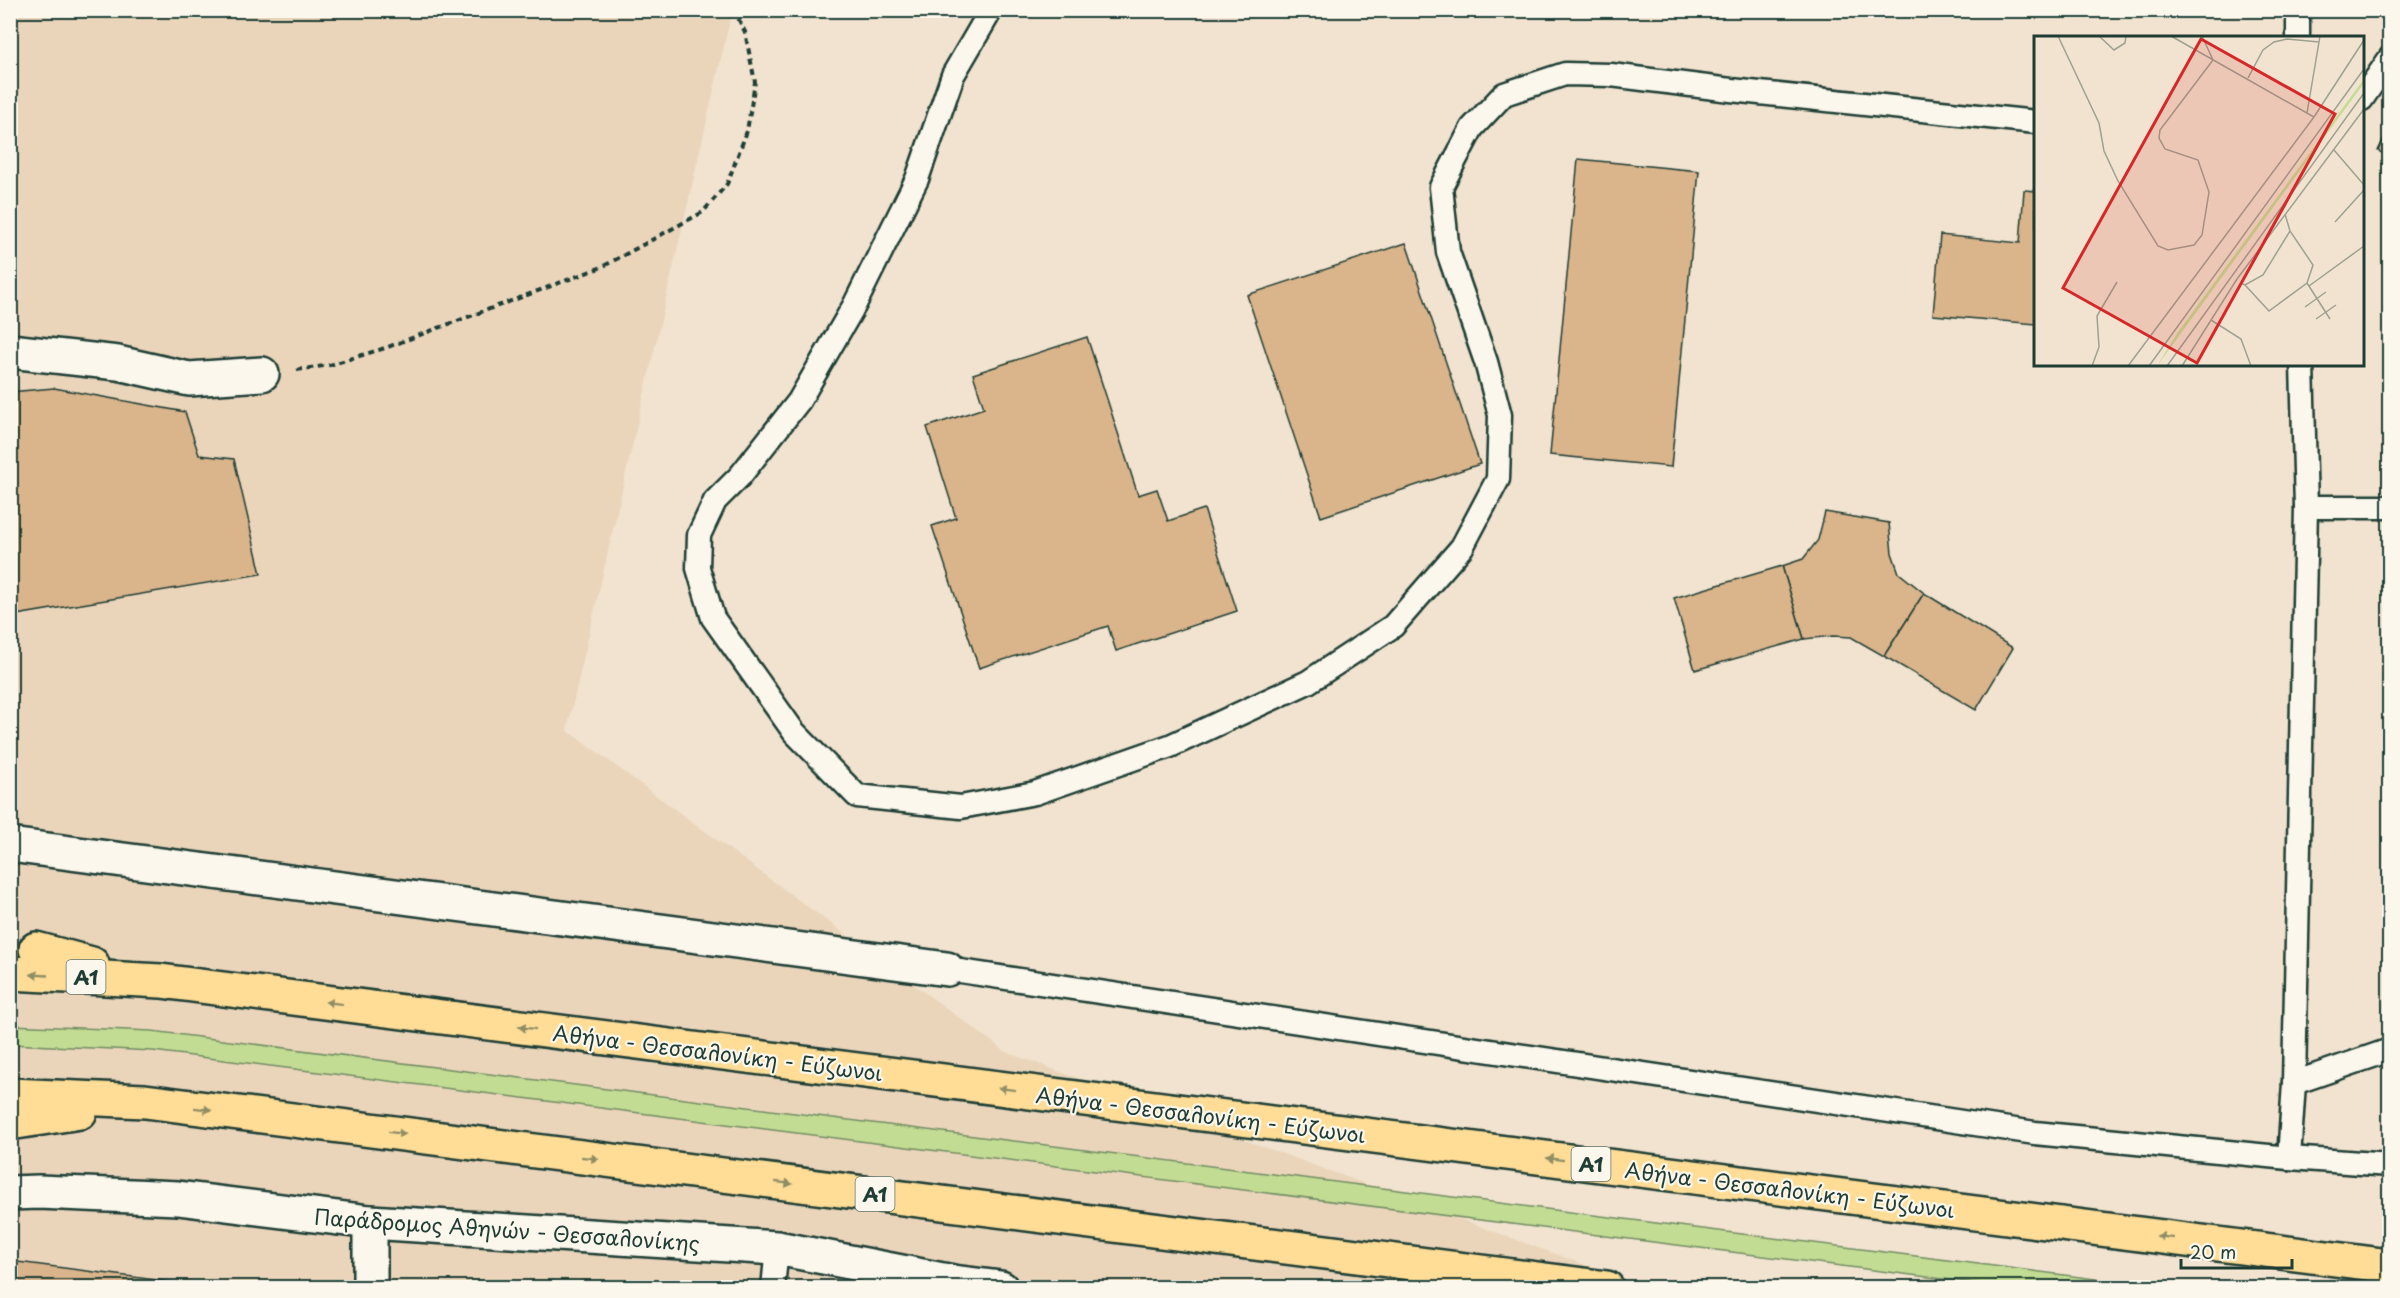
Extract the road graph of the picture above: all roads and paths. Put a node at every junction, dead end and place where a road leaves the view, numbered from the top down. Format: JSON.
{"nodes":[{"id":1,"x":734,"y":10,"type":"edge"},
{"id":2,"x":991,"y":10,"type":"edge"},
{"id":3,"x":2298,"y":10,"type":"edge"},
{"id":4,"x":2298,"y":36,"type":"edge"},
{"id":5,"x":2390,"y":58,"type":"edge"},
{"id":6,"x":2364,"y":96,"type":"edge"},
{"id":7,"x":2034,"y":122,"type":"edge"},
{"id":8,"x":10,"y":351,"type":"edge"},
{"id":9,"x":2302,"y":366,"type":"edge"},
{"id":10,"x":262,"y":374,"type":"joint"},
{"id":11,"x":2306,"y":507,"type":"junction"},
{"id":12,"x":2390,"y":507,"type":"edge"},
{"id":13,"x":10,"y":845,"type":"edge"},
{"id":14,"x":36,"y":949,"type":"dead end"},
{"id":15,"x":947,"y":969,"type":"joint"},
{"id":16,"x":10,"y":974,"type":"edge"},
{"id":17,"x":161,"y":981,"type":"junction"},
{"id":18,"x":2390,"y":1050,"type":"edge"},
{"id":19,"x":2294,"y":1083,"type":"junction"},
{"id":20,"x":10,"y":1095,"type":"edge"},
{"id":21,"x":145,"y":1101,"type":"junction"},
{"id":22,"x":10,"y":1123,"type":"edge"},
{"id":23,"x":2289,"y":1158,"type":"junction"},
{"id":24,"x":2390,"y":1164,"type":"edge"},
{"id":25,"x":10,"y":1193,"type":"edge"},
{"id":26,"x":370,"y":1222,"type":"junction"},
{"id":27,"x":777,"y":1248,"type":"junction"},
{"id":28,"x":2390,"y":1266,"type":"edge"},
{"id":29,"x":370,"y":1287,"type":"edge"},
{"id":30,"x":773,"y":1287,"type":"edge"},
{"id":31,"x":1001,"y":1287,"type":"edge"},
{"id":32,"x":1607,"y":1287,"type":"edge"}],
"edges":[{"from":1,"to":10,"type":"path"},
{"from":2,"to":7,"type":"lane"},
{"from":3,"to":4,"type":"lane"},
{"from":5,"to":6,"type":"lane"},
{"from":8,"to":10,"type":"street"},
{"from":9,"to":11,"type":"lane"},
{"from":11,"to":12,"type":"lane"},
{"from":11,"to":19,"type":"lane"},
{"from":13,"to":15,"type":"street"},
{"from":14,"to":17,"type":"highway"},
{"from":15,"to":23,"type":"lane"},
{"from":17,"to":16,"type":"highway","name":"Αθήνα - Θεσσαλονίκη - Εύζωνοι","number":"Α1","one_way":true},
{"from":28,"to":17,"type":"highway","name":"Αθήνα - Θεσσαλονίκη - Εύζωνοι","number":"Α1","one_way":true},
{"from":18,"to":19,"type":"lane"},
{"from":19,"to":23,"type":"lane"},
{"from":20,"to":21,"type":"highway","number":"Α1"},
{"from":21,"to":22,"type":"highway"},
{"from":21,"to":32,"type":"highway","number":"Α1","one_way":true},
{"from":23,"to":24,"type":"lane"},
{"from":25,"to":26,"type":"street","name":"Παράδρομος Αθηνών - Θεσσαλονίκης"},
{"from":26,"to":27,"type":"street","name":"Παράδρομος Αθηνών - Θεσσαλονίκης"},
{"from":26,"to":29,"type":"street"},
{"from":27,"to":30,"type":"lane"},
{"from":27,"to":31,"type":"street","name":"Παράδρομος Αθηνών - Θεσσαλονίκης"}]}
